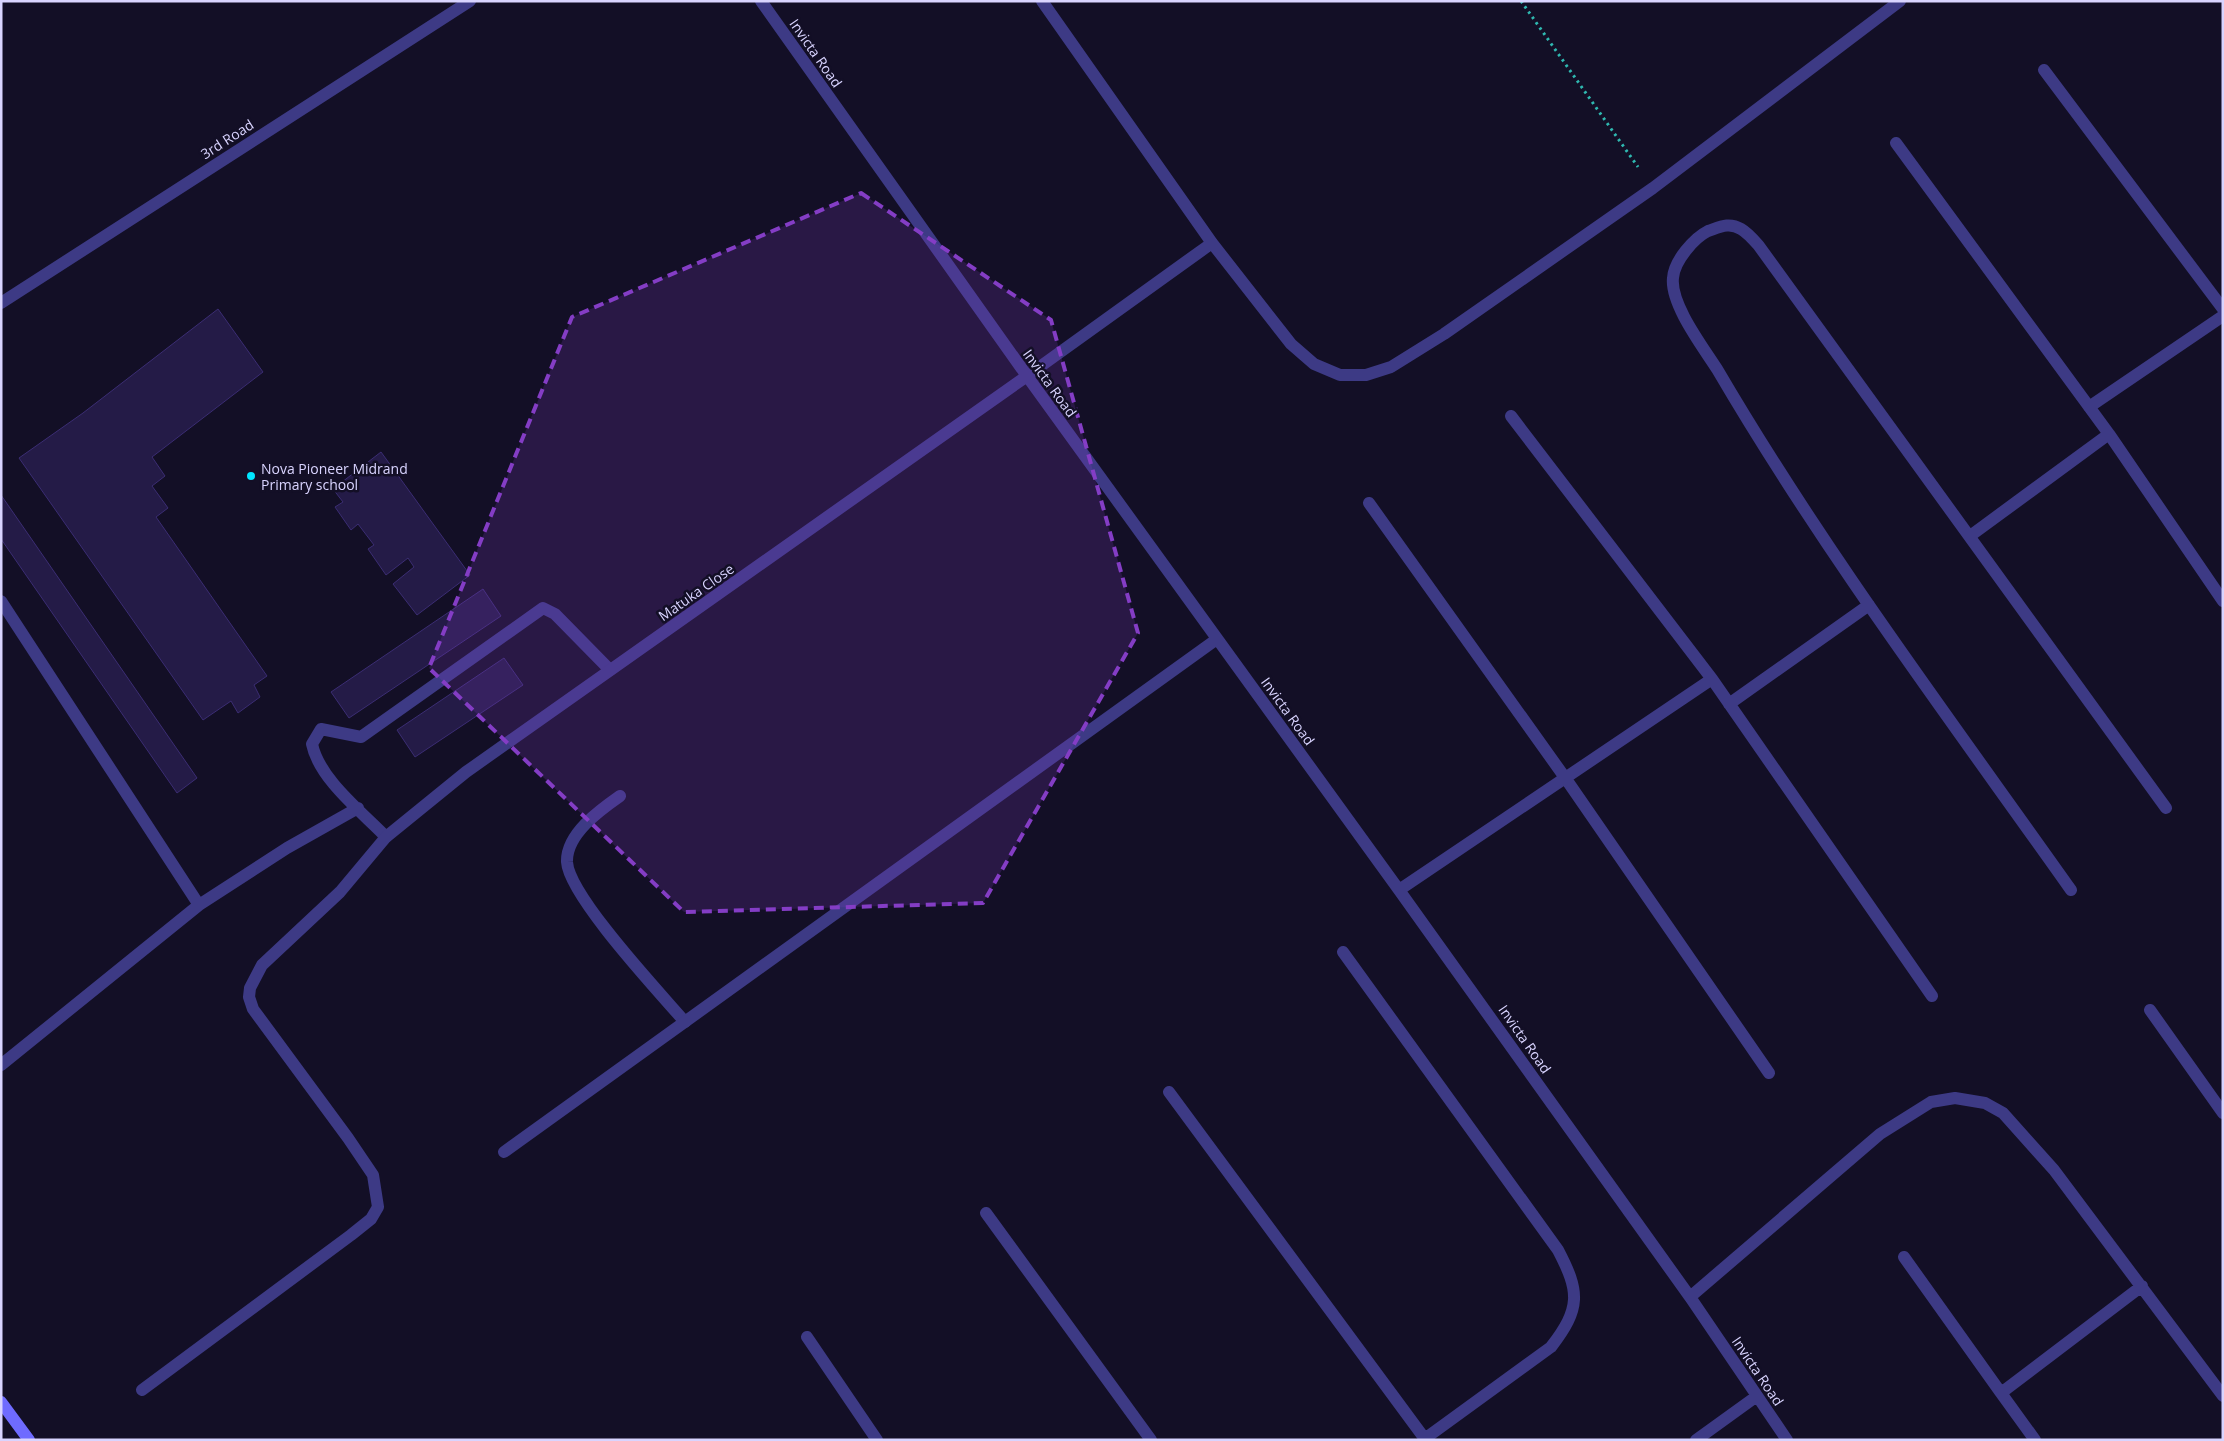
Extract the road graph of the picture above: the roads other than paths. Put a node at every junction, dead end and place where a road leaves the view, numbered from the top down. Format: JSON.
{"nodes":[{"id":1,"x":470,"y":1,"type":"edge"},
{"id":2,"x":761,"y":1,"type":"edge"},
{"id":3,"x":1042,"y":1,"type":"edge"},
{"id":4,"x":1900,"y":1,"type":"edge"},
{"id":5,"x":2044,"y":70,"type":"dead end"},
{"id":6,"x":1896,"y":143,"type":"dead end"},
{"id":7,"x":1212,"y":243,"type":"junction"},
{"id":8,"x":1,"y":303,"type":"edge"},
{"id":9,"x":2223,"y":309,"type":"edge"},
{"id":10,"x":2223,"y":316,"type":"edge"},
{"id":11,"x":1027,"y":376,"type":"junction"},
{"id":12,"x":2089,"y":408,"type":"junction"},
{"id":13,"x":1511,"y":416,"type":"dead end"},
{"id":14,"x":2109,"y":434,"type":"junction"},
{"id":15,"x":1369,"y":504,"type":"dead end"},
{"id":16,"x":1970,"y":536,"type":"junction"},
{"id":17,"x":1,"y":601,"type":"edge"},
{"id":18,"x":2223,"y":601,"type":"edge"},
{"id":19,"x":1869,"y":605,"type":"junction"},
{"id":20,"x":1217,"y":639,"type":"junction"},
{"id":21,"x":610,"y":670,"type":"junction"},
{"id":22,"x":1712,"y":679,"type":"junction"},
{"id":23,"x":1729,"y":704,"type":"junction"},
{"id":24,"x":1566,"y":779,"type":"junction"},
{"id":25,"x":620,"y":796,"type":"dead end"},
{"id":26,"x":358,"y":808,"type":"junction"},
{"id":27,"x":2166,"y":808,"type":"dead end"},
{"id":28,"x":386,"y":837,"type":"junction"},
{"id":29,"x":1400,"y":890,"type":"junction"},
{"id":30,"x":2071,"y":890,"type":"dead end"},
{"id":31,"x":199,"y":905,"type":"junction"},
{"id":32,"x":1343,"y":952,"type":"dead end"},
{"id":33,"x":1932,"y":996,"type":"dead end"},
{"id":34,"x":2150,"y":1010,"type":"dead end"},
{"id":35,"x":685,"y":1022,"type":"junction"},
{"id":36,"x":1,"y":1064,"type":"edge"},
{"id":37,"x":1769,"y":1073,"type":"dead end"},
{"id":38,"x":1169,"y":1092,"type":"dead end"},
{"id":39,"x":2223,"y":1113,"type":"edge"},
{"id":40,"x":504,"y":1152,"type":"dead end"},
{"id":41,"x":986,"y":1213,"type":"dead end"},
{"id":42,"x":1904,"y":1256,"type":"dead end"},
{"id":43,"x":2142,"y":1286,"type":"junction"},
{"id":44,"x":1690,"y":1297,"type":"junction"},
{"id":45,"x":807,"y":1337,"type":"dead end"},
{"id":46,"x":142,"y":1390,"type":"dead end"},
{"id":47,"x":2001,"y":1393,"type":"junction"},
{"id":48,"x":2222,"y":1393,"type":"edge"},
{"id":49,"x":1757,"y":1396,"type":"junction"},
{"id":50,"x":1,"y":1402,"type":"edge"},
{"id":51,"x":1424,"y":1439,"type":"edge"},
{"id":52,"x":29,"y":1440,"type":"edge"},
{"id":53,"x":877,"y":1440,"type":"edge"},
{"id":54,"x":1151,"y":1440,"type":"edge"},
{"id":55,"x":1696,"y":1440,"type":"edge"},
{"id":56,"x":1787,"y":1440,"type":"edge"},
{"id":57,"x":2035,"y":1440,"type":"edge"}],
"edges":[{"from":1,"to":8,"type":"street","name":"3rd Road"},
{"from":2,"to":11,"type":"street","name":"Invicta Road"},
{"from":3,"to":7,"type":"street"},
{"from":4,"to":7,"type":"street"},
{"from":5,"to":9,"type":"street"},
{"from":6,"to":12,"type":"street"},
{"from":7,"to":11,"type":"street","name":"Matuka Close"},
{"from":10,"to":12,"type":"street"},
{"from":11,"to":20,"type":"street","name":"Invicta Road"},
{"from":11,"to":21,"type":"street","name":"Matuka Close"},
{"from":12,"to":14,"type":"street"},
{"from":13,"to":22,"type":"street"},
{"from":14,"to":16,"type":"street"},
{"from":14,"to":18,"type":"street"},
{"from":15,"to":24,"type":"street"},
{"from":16,"to":19,"type":"street"},
{"from":16,"to":27,"type":"street"},
{"from":17,"to":31,"type":"street"},
{"from":19,"to":23,"type":"street"},
{"from":19,"to":30,"type":"street"},
{"from":20,"to":29,"type":"street","name":"Invicta Road"},
{"from":20,"to":35,"type":"street"},
{"from":21,"to":26,"type":"street"},
{"from":21,"to":28,"type":"street","name":"Matuka Close"},
{"from":22,"to":23,"type":"street"},
{"from":22,"to":24,"type":"street"},
{"from":23,"to":33,"type":"street"},
{"from":24,"to":29,"type":"street"},
{"from":24,"to":37,"type":"street"},
{"from":25,"to":35,"type":"street"},
{"from":26,"to":28,"type":"street"},
{"from":26,"to":31,"type":"street"},
{"from":28,"to":46,"type":"street","name":"Matuka Close"},
{"from":29,"to":44,"type":"street","name":"Invicta Road"},
{"from":31,"to":36,"type":"street"},
{"from":32,"to":51,"type":"street"},
{"from":34,"to":39,"type":"street"},
{"from":35,"to":40,"type":"street"},
{"from":38,"to":51,"type":"street"},
{"from":41,"to":54,"type":"street"},
{"from":42,"to":47,"type":"street"},
{"from":43,"to":44,"type":"street"},
{"from":43,"to":47,"type":"street"},
{"from":43,"to":48,"type":"street"},
{"from":44,"to":49,"type":"street","name":"Invicta Road"},
{"from":45,"to":53,"type":"street"},
{"from":47,"to":57,"type":"street"},
{"from":49,"to":55,"type":"street"},
{"from":49,"to":56,"type":"street","name":"Invicta Road"},
{"from":50,"to":52,"type":"main road"}]}
